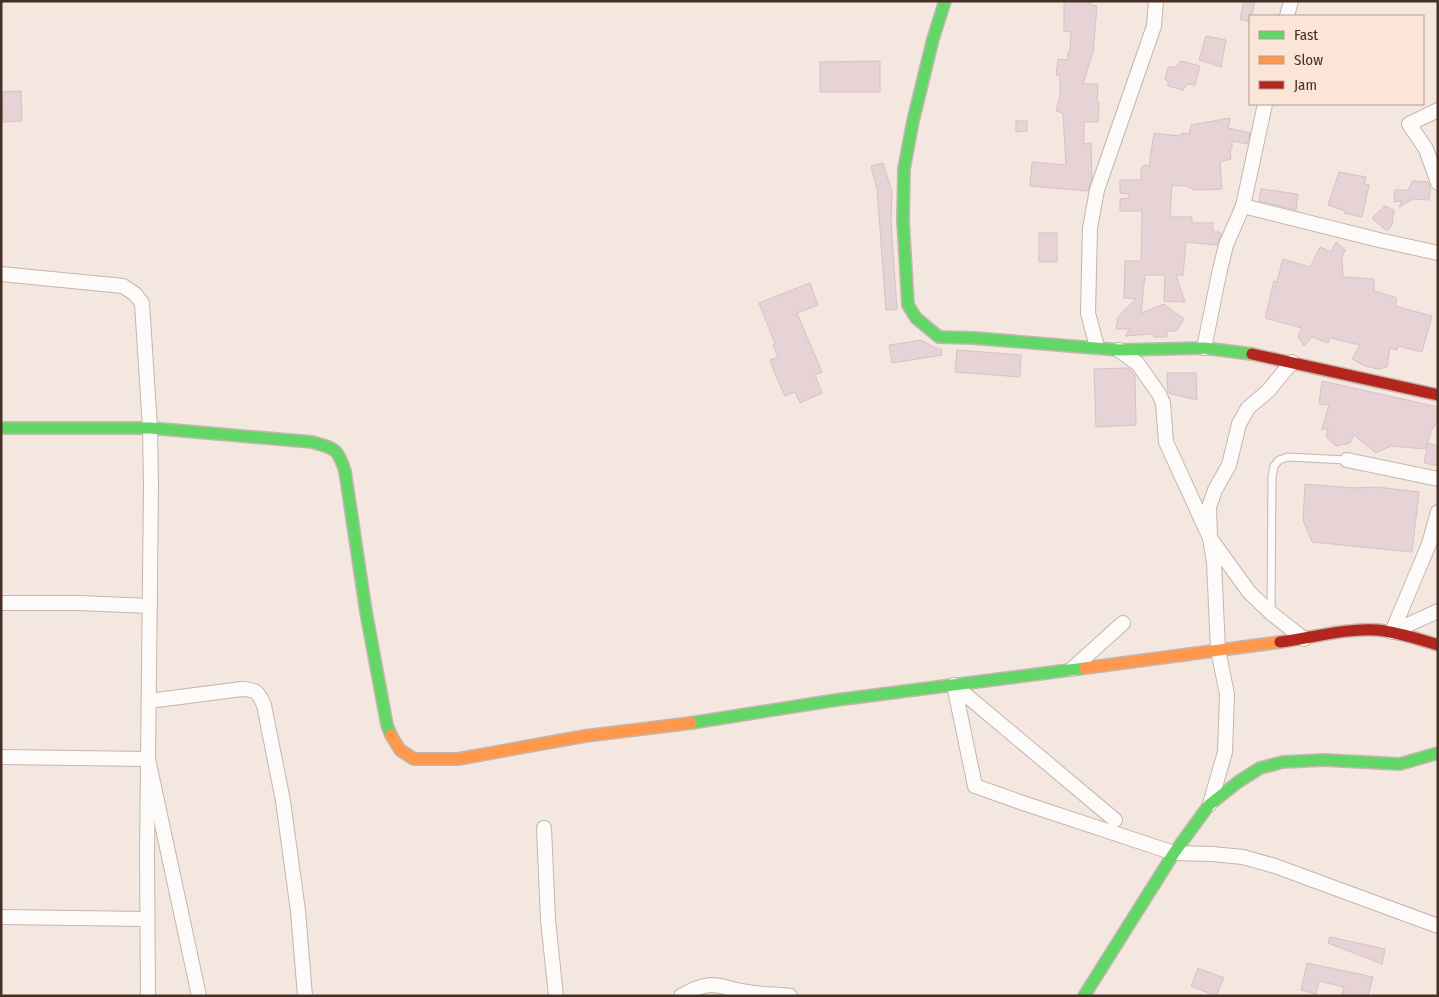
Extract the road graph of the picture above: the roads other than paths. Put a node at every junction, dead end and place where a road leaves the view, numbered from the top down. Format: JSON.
{"nodes":[{"id":1,"x":946,"y":1,"type":"edge"},
{"id":2,"x":1156,"y":1,"type":"edge"},
{"id":3,"x":1291,"y":1,"type":"edge"},
{"id":4,"x":1287,"y":15,"type":"edge"},
{"id":5,"x":1265,"y":105,"type":"edge"},
{"id":6,"x":1438,"y":110,"type":"edge"},
{"id":7,"x":1438,"y":183,"type":"edge"},
{"id":8,"x":1243,"y":206,"type":"junction"},
{"id":9,"x":1438,"y":253,"type":"edge"},
{"id":10,"x":1,"y":274,"type":"edge"},
{"id":11,"x":1097,"y":347,"type":"junction"},
{"id":12,"x":1204,"y":348,"type":"junction"},
{"id":13,"x":1118,"y":350,"type":"junction"},
{"id":14,"x":1292,"y":362,"type":"junction"},
{"id":15,"x":1438,"y":395,"type":"edge"},
{"id":16,"x":1,"y":428,"type":"edge"},
{"id":17,"x":150,"y":428,"type":"junction"},
{"id":18,"x":1347,"y":460,"type":"joint"},
{"id":19,"x":1438,"y":479,"type":"edge"},
{"id":20,"x":1438,"y":512,"type":"edge"},
{"id":21,"x":1210,"y":538,"type":"junction"},
{"id":22,"x":1,"y":603,"type":"edge"},
{"id":23,"x":150,"y":606,"type":"junction"},
{"id":24,"x":1438,"y":610,"type":"edge"},
{"id":25,"x":1271,"y":613,"type":"junction"},
{"id":26,"x":1123,"y":623,"type":"dead end"},
{"id":27,"x":1392,"y":632,"type":"junction"},
{"id":28,"x":1304,"y":639,"type":"junction"},
{"id":29,"x":1438,"y":645,"type":"edge"},
{"id":30,"x":1218,"y":650,"type":"junction"},
{"id":31,"x":1072,"y":670,"type":"junction"},
{"id":32,"x":954,"y":685,"type":"junction"},
{"id":33,"x":149,"y":701,"type":"junction"},
{"id":34,"x":1438,"y":753,"type":"edge"},
{"id":35,"x":1,"y":757,"type":"edge"},
{"id":36,"x":148,"y":759,"type":"junction"},
{"id":37,"x":1209,"y":805,"type":"junction"},
{"id":38,"x":1115,"y":820,"type":"dead end"},
{"id":39,"x":544,"y":828,"type":"dead end"},
{"id":40,"x":1174,"y":853,"type":"junction"},
{"id":41,"x":1,"y":917,"type":"edge"},
{"id":42,"x":147,"y":919,"type":"junction"},
{"id":43,"x":1438,"y":926,"type":"edge"},
{"id":44,"x":148,"y":996,"type":"edge"},
{"id":45,"x":199,"y":996,"type":"edge"},
{"id":46,"x":305,"y":996,"type":"edge"},
{"id":47,"x":556,"y":996,"type":"edge"},
{"id":48,"x":681,"y":996,"type":"edge"},
{"id":49,"x":790,"y":996,"type":"edge"},
{"id":50,"x":1084,"y":996,"type":"edge"}],
"edges":[{"from":1,"to":11,"type":"street"},
{"from":2,"to":11,"type":"street"},
{"from":3,"to":4,"type":"street"},
{"from":5,"to":8,"type":"street"},
{"from":6,"to":7,"type":"street"},
{"from":8,"to":9,"type":"street"},
{"from":8,"to":12,"type":"street"},
{"from":10,"to":17,"type":"street"},
{"from":11,"to":13,"type":"street"},
{"from":12,"to":13,"type":"street"},
{"from":12,"to":14,"type":"street"},
{"from":13,"to":21,"type":"street"},
{"from":14,"to":15,"type":"street"},
{"from":14,"to":21,"type":"street"},
{"from":16,"to":17,"type":"street"},
{"from":17,"to":23,"type":"street"},
{"from":17,"to":32,"type":"street"},
{"from":18,"to":19,"type":"street"},
{"from":18,"to":25,"type":"lane"},
{"from":20,"to":27,"type":"street"},
{"from":21,"to":25,"type":"street"},
{"from":21,"to":30,"type":"street"},
{"from":22,"to":23,"type":"street"},
{"from":23,"to":33,"type":"street"},
{"from":24,"to":27,"type":"street"},
{"from":25,"to":28,"type":"street"},
{"from":26,"to":31,"type":"street"},
{"from":27,"to":28,"type":"street"},
{"from":27,"to":29,"type":"street"},
{"from":28,"to":30,"type":"street"},
{"from":30,"to":31,"type":"street"},
{"from":30,"to":37,"type":"street"},
{"from":31,"to":32,"type":"street"},
{"from":32,"to":38,"type":"street"},
{"from":32,"to":40,"type":"street"},
{"from":33,"to":36,"type":"street"},
{"from":33,"to":46,"type":"street"},
{"from":34,"to":37,"type":"street"},
{"from":35,"to":36,"type":"street"},
{"from":36,"to":42,"type":"street"},
{"from":36,"to":45,"type":"street"},
{"from":37,"to":40,"type":"street"},
{"from":39,"to":47,"type":"street"},
{"from":40,"to":43,"type":"street"},
{"from":40,"to":50,"type":"street"},
{"from":41,"to":42,"type":"street"},
{"from":42,"to":44,"type":"street"},
{"from":48,"to":49,"type":"street"}]}
